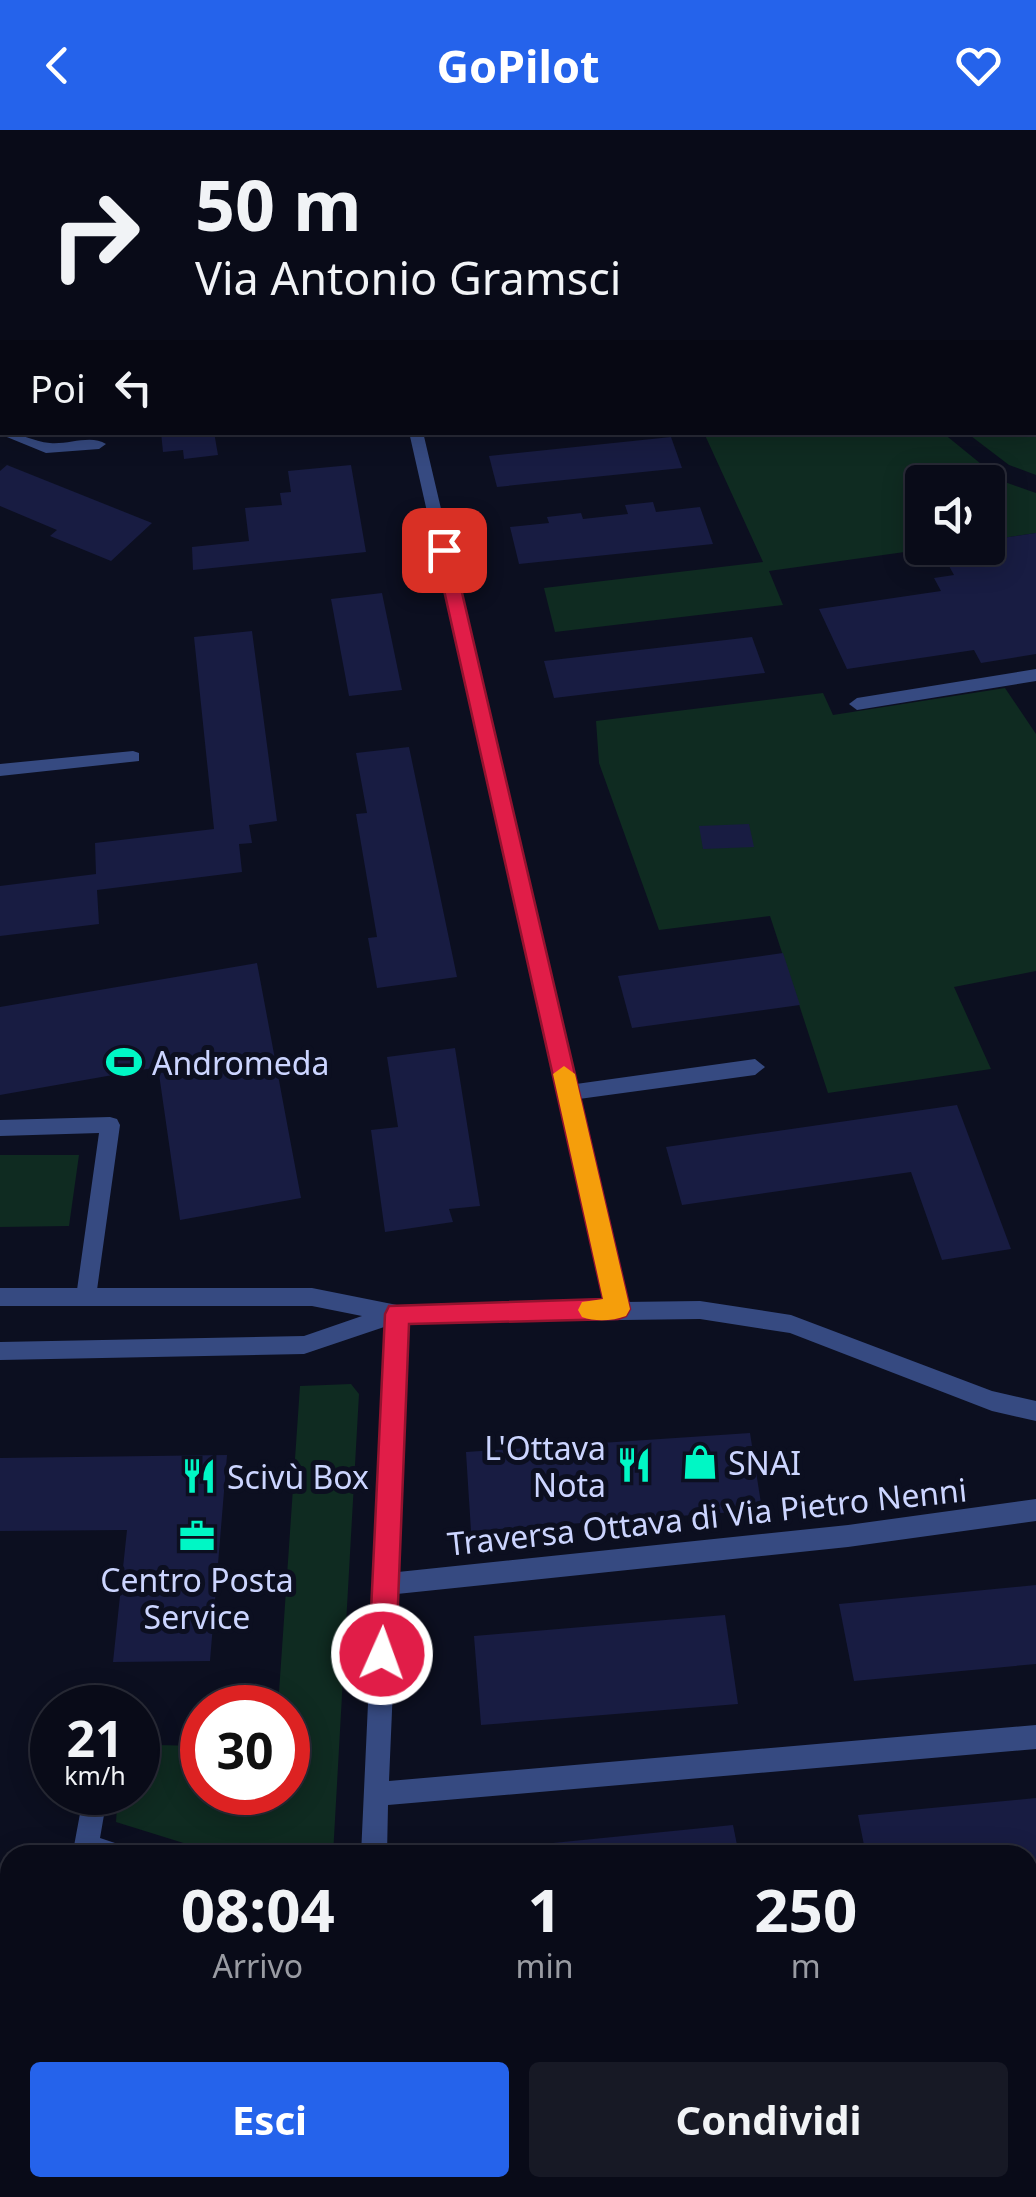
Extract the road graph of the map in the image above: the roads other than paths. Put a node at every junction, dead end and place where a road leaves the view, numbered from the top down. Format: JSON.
{"nodes":[{"id":1,"x":417,"y":435,"type":"edge"},
{"id":2,"x":45,"y":440,"type":"edge"},
{"id":3,"x":99,"y":444,"type":"dead end"},
{"id":4,"x":1036,"y":675,"type":"edge"},
{"id":5,"x":858,"y":704,"type":"dead end"},
{"id":6,"x":132,"y":757,"type":"dead end"},
{"id":7,"x":0,"y":770,"type":"edge"},
{"id":8,"x":755,"y":1067,"type":"dead end"},
{"id":9,"x":568,"y":1093,"type":"junction"},
{"id":10,"x":0,"y":1128,"type":"edge"},
{"id":11,"x":0,"y":1297,"type":"edge"},
{"id":12,"x":86,"y":1297,"type":"junction"},
{"id":13,"x":618,"y":1309,"type":"junction"},
{"id":14,"x":397,"y":1314,"type":"junction"},
{"id":15,"x":0,"y":1351,"type":"edge"},
{"id":16,"x":992,"y":1400,"type":"junction"},
{"id":17,"x":1036,"y":1410,"type":"edge"},
{"id":18,"x":1036,"y":1426,"type":"edge"},
{"id":19,"x":1036,"y":1510,"type":"edge"},
{"id":20,"x":385,"y":1584,"type":"junction"},
{"id":21,"x":1036,"y":1738,"type":"edge"},
{"id":22,"x":377,"y":1794,"type":"junction"},
{"id":23,"x":92,"y":1815,"type":"edge"},
{"id":24,"x":86,"y":1845,"type":"edge"},
{"id":25,"x":374,"y":1845,"type":"edge"}],
"edges":[{"from":1,"to":9,"type":"street"},
{"from":2,"to":3,"type":"street"},
{"from":4,"to":5,"type":"street"},
{"from":6,"to":7,"type":"street"},
{"from":8,"to":9,"type":"street"},
{"from":9,"to":13,"type":"street"},
{"from":10,"to":12,"type":"street"},
{"from":11,"to":12,"type":"street"},
{"from":12,"to":14,"type":"street"},
{"from":13,"to":14,"type":"street"},
{"from":13,"to":16,"type":"street"},
{"from":14,"to":15,"type":"street"},
{"from":14,"to":20,"type":"street"},
{"from":16,"to":17,"type":"street"},
{"from":16,"to":18,"type":"street"},
{"from":19,"to":20,"type":"street","name":"Traversa Ottava di Via Pietro Nenni"},
{"from":20,"to":22,"type":"street"},
{"from":21,"to":22,"type":"street"},
{"from":22,"to":25,"type":"street"},
{"from":23,"to":24,"type":"street"}]}
